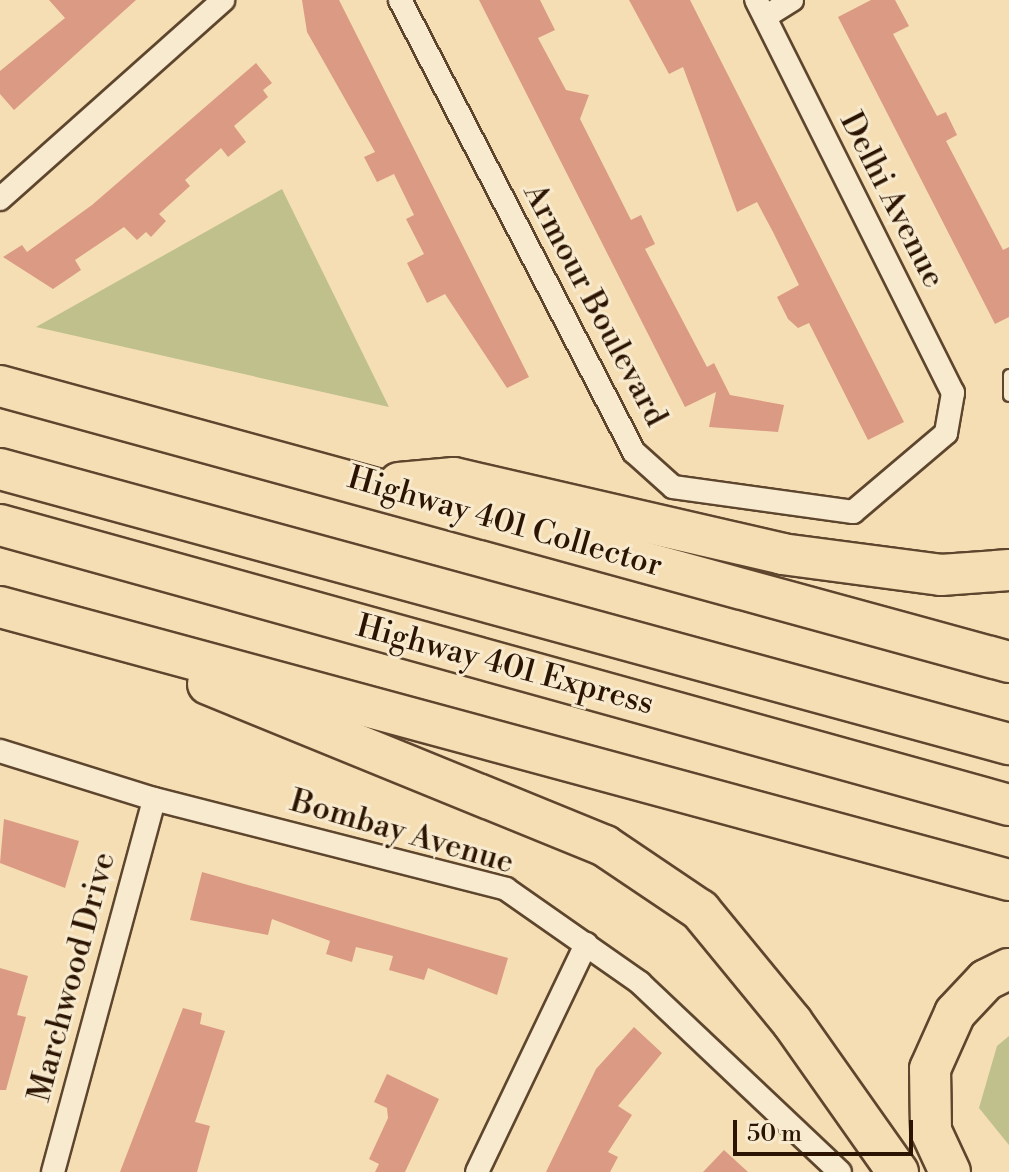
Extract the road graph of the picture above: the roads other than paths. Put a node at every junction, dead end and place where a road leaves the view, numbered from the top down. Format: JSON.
{"nodes":[{"id":1,"x":223,"y":0,"type":"edge"},
{"id":2,"x":400,"y":0,"type":"edge"},
{"id":3,"x":792,"y":0,"type":"edge"},
{"id":4,"x":761,"y":9,"type":"edge"},
{"id":5,"x":0,"y":199,"type":"edge"},
{"id":6,"x":1009,"y":375,"type":"edge"},
{"id":7,"x":0,"y":386,"type":"edge"},
{"id":8,"x":1009,"y":395,"type":"edge"},
{"id":9,"x":946,"y":433,"type":"joint"},
{"id":10,"x":0,"y":469,"type":"edge"},
{"id":11,"x":374,"y":485,"type":"junction"},
{"id":12,"x":0,"y":525,"type":"edge"},
{"id":13,"x":1009,"y":570,"type":"edge"},
{"id":14,"x":0,"y":607,"type":"edge"},
{"id":15,"x":139,"y":644,"type":"junction"},
{"id":16,"x":1009,"y":662,"type":"edge"},
{"id":17,"x":1009,"y":744,"type":"edge"},
{"id":18,"x":0,"y":751,"type":"edge"},
{"id":19,"x":154,"y":799,"type":"junction"},
{"id":20,"x":1009,"y":805,"type":"edge"},
{"id":21,"x":1009,"y":880,"type":"edge"},
{"id":22,"x":586,"y":944,"type":"junction"},
{"id":23,"x":1009,"y":969,"type":"edge"},
{"id":24,"x":53,"y":1172,"type":"edge"},
{"id":25,"x":477,"y":1172,"type":"edge"},
{"id":26,"x":840,"y":1172,"type":"edge"},
{"id":27,"x":898,"y":1172,"type":"edge"},
{"id":28,"x":950,"y":1172,"type":"edge"}],
"edges":[{"from":1,"to":5,"type":"street"},
{"from":2,"to":9,"type":"street","name":"Armour Boulevard"},
{"from":3,"to":4,"type":"street"},
{"from":4,"to":9,"type":"street","name":"Delhi Avenue"},
{"from":6,"to":8,"type":"lane"},
{"from":7,"to":11,"type":"highway","name":"Highway 401 Collector"},
{"from":10,"to":17,"type":"highway","name":"Highway 401 Express"},
{"from":11,"to":13,"type":"highway"},
{"from":11,"to":16,"type":"highway","name":"Highway 401 Collector"},
{"from":12,"to":20,"type":"highway","name":"Highway 401 Express"},
{"from":14,"to":15,"type":"highway"},
{"from":15,"to":21,"type":"highway"},
{"from":15,"to":27,"type":"highway"},
{"from":18,"to":19,"type":"street","name":"Bombay Avenue"},
{"from":19,"to":22,"type":"street","name":"Bombay Avenue"},
{"from":19,"to":24,"type":"street","name":"Marchwood Drive"},
{"from":22,"to":25,"type":"street"},
{"from":22,"to":26,"type":"street","name":"Bombay Avenue"},
{"from":23,"to":28,"type":"highway"}]}
